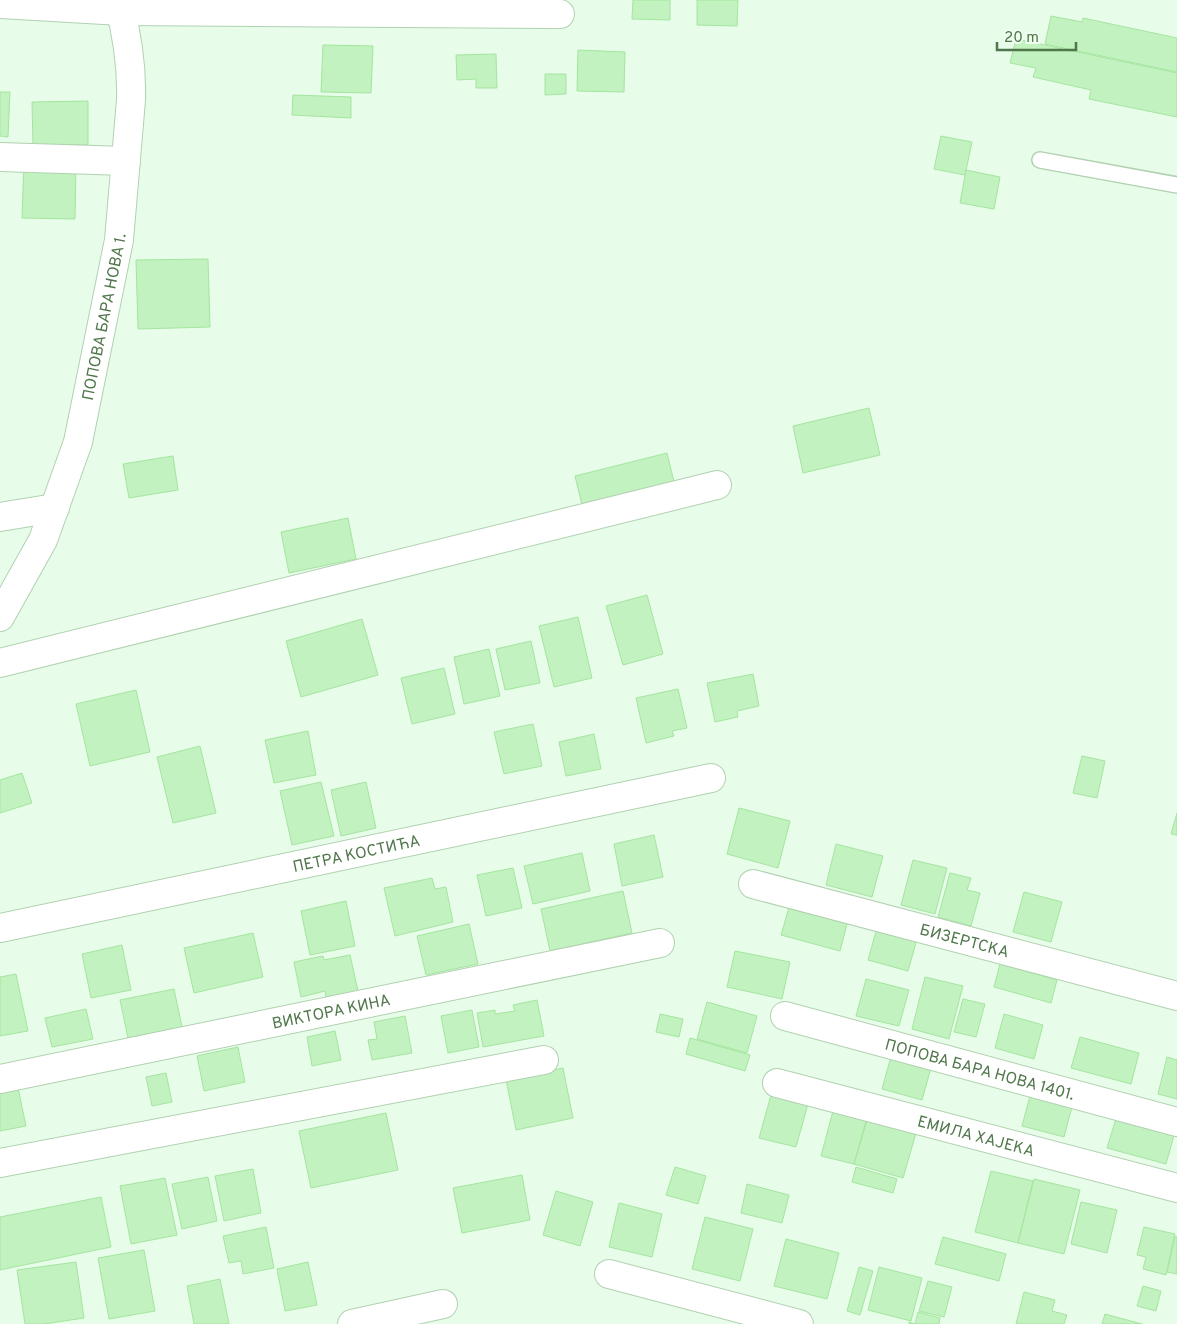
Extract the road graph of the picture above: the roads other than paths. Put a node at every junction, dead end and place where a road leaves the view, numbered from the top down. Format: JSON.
{"nodes":[{"id":1,"x":0,"y":4,"type":"edge"},
{"id":2,"x":120,"y":5,"type":"edge"},
{"id":3,"x":560,"y":14,"type":"dead end"},
{"id":4,"x":0,"y":158,"type":"edge"},
{"id":5,"x":1040,"y":160,"type":"dead end"},
{"id":6,"x":126,"y":161,"type":"junction"},
{"id":7,"x":1177,"y":185,"type":"edge"},
{"id":8,"x":717,"y":485,"type":"dead end"},
{"id":9,"x":56,"y":508,"type":"junction"},
{"id":10,"x":0,"y":517,"type":"edge"},
{"id":11,"x":0,"y":617,"type":"edge"},
{"id":12,"x":0,"y":663,"type":"edge"},
{"id":13,"x":711,"y":778,"type":"dead end"},
{"id":14,"x":753,"y":884,"type":"dead end"},
{"id":15,"x":0,"y":928,"type":"edge"},
{"id":16,"x":660,"y":943,"type":"dead end"},
{"id":17,"x":1177,"y":996,"type":"edge"},
{"id":18,"x":785,"y":1016,"type":"dead end"},
{"id":19,"x":544,"y":1060,"type":"dead end"},
{"id":20,"x":0,"y":1079,"type":"edge"},
{"id":21,"x":777,"y":1083,"type":"dead end"},
{"id":22,"x":1177,"y":1122,"type":"edge"},
{"id":23,"x":0,"y":1163,"type":"edge"},
{"id":24,"x":1177,"y":1188,"type":"edge"},
{"id":25,"x":609,"y":1274,"type":"dead end"},
{"id":26,"x":443,"y":1304,"type":"dead end"},
{"id":27,"x":352,"y":1324,"type":"edge"},
{"id":28,"x":799,"y":1324,"type":"edge"}],
"edges":[{"from":1,"to":2,"type":"street"},
{"from":2,"to":3,"type":"street"},
{"from":2,"to":6,"type":"street","name":"ПОПОВА БАРА НОВА 1."},
{"from":4,"to":6,"type":"street"},
{"from":5,"to":7,"type":"lane"},
{"from":6,"to":9,"type":"street","name":"ПОПОВА БАРА НОВА 1."},
{"from":8,"to":12,"type":"street"},
{"from":9,"to":10,"type":"street"},
{"from":9,"to":11,"type":"street","name":"ПОПОВА БАРА НОВА 1."},
{"from":13,"to":15,"type":"street","name":"ПЕТРА КОСТИЋА"},
{"from":14,"to":17,"type":"street","name":"БИЗЕРТСКА"},
{"from":16,"to":20,"type":"street","name":"ВИКТОРА КИНА"},
{"from":18,"to":22,"type":"street","name":"ПОПОВА БАРА НОВА 1401."},
{"from":19,"to":23,"type":"street"},
{"from":21,"to":24,"type":"street","name":"ЕМИЛА ХАЈЕКА"},
{"from":25,"to":28,"type":"street"},
{"from":26,"to":27,"type":"street"}]}
